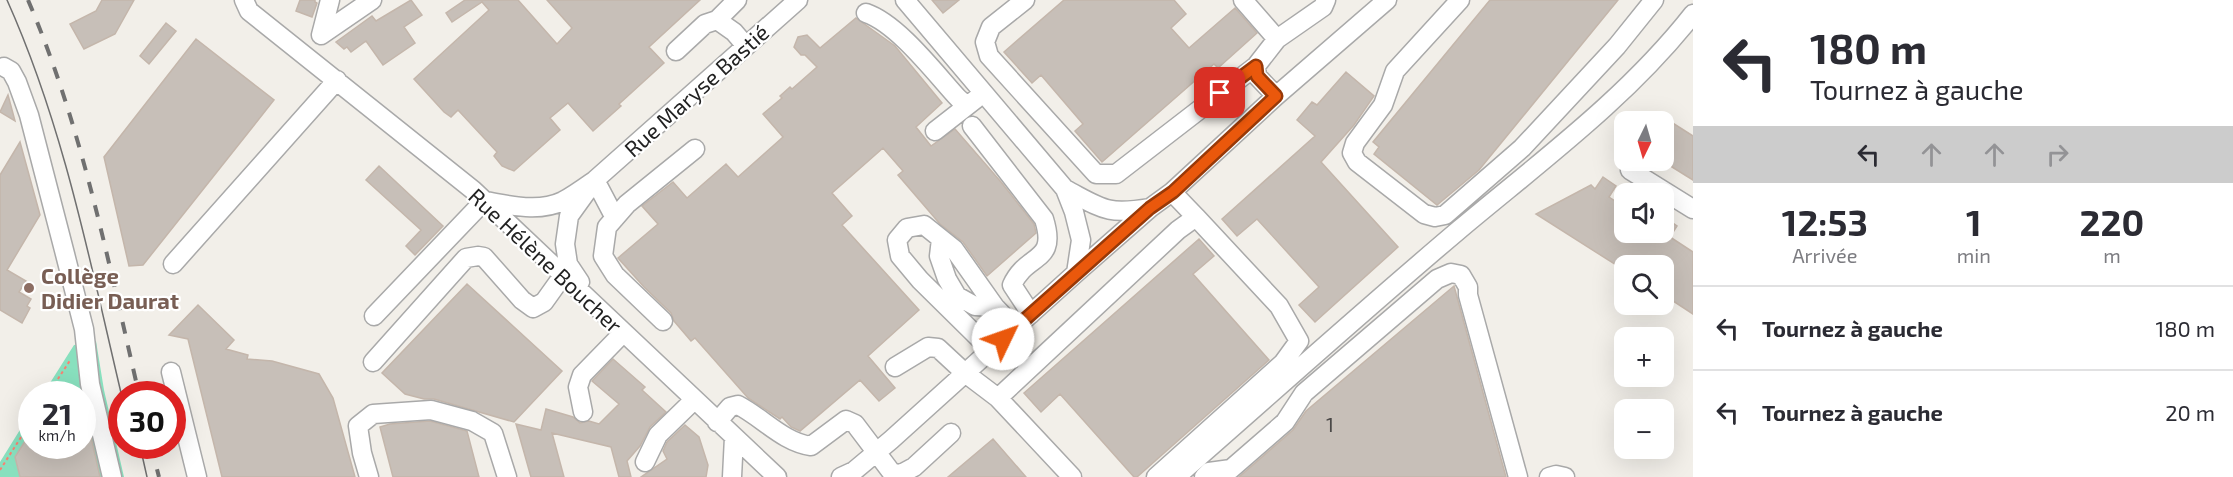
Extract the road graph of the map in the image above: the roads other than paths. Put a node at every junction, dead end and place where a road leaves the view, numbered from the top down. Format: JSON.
{"nodes":[{"id":1,"x":244,"y":0,"type":"edge"},
{"id":2,"x":330,"y":0,"type":"edge"},
{"id":3,"x":372,"y":0,"type":"edge"},
{"id":4,"x":737,"y":0,"type":"edge"},
{"id":5,"x":798,"y":0,"type":"edge"},
{"id":6,"x":905,"y":0,"type":"edge"},
{"id":7,"x":1025,"y":0,"type":"edge"},
{"id":8,"x":1243,"y":0,"type":"edge"},
{"id":9,"x":1326,"y":0,"type":"edge"},
{"id":10,"x":1387,"y":0,"type":"edge"},
{"id":11,"x":1460,"y":0,"type":"edge"},
{"id":12,"x":1654,"y":0,"type":"edge"},
{"id":13,"x":866,"y":13,"type":"dead end"},
{"id":14,"x":1693,"y":14,"type":"edge"},
{"id":15,"x":717,"y":20,"type":"junction"},
{"id":16,"x":1277,"y":39,"type":"junction"},
{"id":17,"x":746,"y":46,"type":"junction"},
{"id":18,"x":676,"y":51,"type":"dead end"},
{"id":19,"x":1,"y":65,"type":"edge"},
{"id":20,"x":1256,"y":66,"type":"junction"},
{"id":21,"x":337,"y":80,"type":"junction"},
{"id":22,"x":984,"y":93,"type":"junction"},
{"id":23,"x":1276,"y":96,"type":"junction"},
{"id":24,"x":968,"y":106,"type":"junction"},
{"id":25,"x":972,"y":126,"type":"dead end"},
{"id":26,"x":935,"y":131,"type":"dead end"},
{"id":27,"x":695,"y":149,"type":"dead end"},
{"id":28,"x":1632,"y":171,"type":"edge"},
{"id":29,"x":595,"y":180,"type":"junction"},
{"id":30,"x":1065,"y":189,"type":"junction"},
{"id":31,"x":1173,"y":192,"type":"junction"},
{"id":32,"x":484,"y":201,"type":"junction"},
{"id":33,"x":1150,"y":208,"type":"junction"},
{"id":34,"x":1693,"y":209,"type":"edge"},
{"id":35,"x":1196,"y":217,"type":"junction"},
{"id":36,"x":615,"y":218,"type":"junction"},
{"id":37,"x":941,"y":239,"type":"junction"},
{"id":38,"x":173,"y":264,"type":"dead end"},
{"id":39,"x":1076,"y":273,"type":"junction"},
{"id":40,"x":564,"y":274,"type":"junction"},
{"id":41,"x":592,"y":301,"type":"junction"},
{"id":42,"x":996,"y":307,"type":"junction"},
{"id":43,"x":1031,"y":314,"type":"junction"},
{"id":44,"x":374,"y":316,"type":"dead end"},
{"id":45,"x":663,"y":321,"type":"dead end"},
{"id":46,"x":1015,"y":328,"type":"junction"},
{"id":47,"x":623,"y":333,"type":"junction"},
{"id":48,"x":991,"y":350,"type":"junction"},
{"id":49,"x":373,"y":362,"type":"dead end"},
{"id":50,"x":895,"y":367,"type":"dead end"},
{"id":51,"x":171,"y":372,"type":"dead end"},
{"id":52,"x":965,"y":373,"type":"junction"},
{"id":53,"x":998,"y":398,"type":"junction"},
{"id":54,"x":694,"y":400,"type":"junction"},
{"id":55,"x":583,"y":412,"type":"dead end"},
{"id":56,"x":717,"y":422,"type":"junction"},
{"id":57,"x":951,"y":433,"type":"dead end"},
{"id":58,"x":734,"y":437,"type":"junction"},
{"id":59,"x":877,"y":452,"type":"junction"},
{"id":60,"x":645,"y":462,"type":"dead end"},
{"id":61,"x":849,"y":475,"type":"edge"},
{"id":62,"x":901,"y":476,"type":"edge"},
{"id":63,"x":112,"y":477,"type":"edge"},
{"id":64,"x":197,"y":477,"type":"edge"},
{"id":65,"x":369,"y":477,"type":"edge"},
{"id":66,"x":507,"y":477,"type":"edge"},
{"id":67,"x":732,"y":477,"type":"edge"},
{"id":68,"x":777,"y":477,"type":"edge"},
{"id":69,"x":1072,"y":477,"type":"edge"},
{"id":70,"x":1156,"y":477,"type":"edge"},
{"id":71,"x":1176,"y":477,"type":"edge"},
{"id":72,"x":1204,"y":477,"type":"edge"},
{"id":73,"x":1518,"y":477,"type":"edge"},
{"id":74,"x":1549,"y":477,"type":"edge"},
{"id":75,"x":1565,"y":477,"type":"edge"}],
"edges":[{"from":1,"to":21,"type":"street","name":"Rue Hélène Boucher"},
{"from":2,"to":3,"type":"street"},
{"from":4,"to":15,"type":"street"},
{"from":5,"to":17,"type":"street","name":"Rue Maryse Bastié"},
{"from":6,"to":22,"type":"street"},
{"from":7,"to":20,"type":"street"},
{"from":8,"to":16,"type":"street"},
{"from":9,"to":16,"type":"street"},
{"from":10,"to":23,"type":"street"},
{"from":11,"to":12,"type":"street"},
{"from":13,"to":24,"type":"street"},
{"from":14,"to":71,"type":"street"},
{"from":15,"to":17,"type":"street"},
{"from":15,"to":18,"type":"street"},
{"from":16,"to":20,"type":"street"},
{"from":17,"to":29,"type":"street","name":"Rue Maryse Bastié"},
{"from":19,"to":63,"type":"street"},
{"from":20,"to":23,"type":"street"},
{"from":21,"to":32,"type":"street","name":"Rue Hélène Boucher"},
{"from":21,"to":38,"type":"street"},
{"from":22,"to":24,"type":"street"},
{"from":22,"to":30,"type":"street"},
{"from":23,"to":31,"type":"street"},
{"from":24,"to":26,"type":"street"},
{"from":25,"to":43,"type":"street"},
{"from":27,"to":36,"type":"street"},
{"from":28,"to":34,"type":"street"},
{"from":29,"to":32,"type":"street","name":"Rue Maryse Bastié"},
{"from":29,"to":36,"type":"street"},
{"from":29,"to":41,"type":"street","name":"Rue Maryse Bastié"},
{"from":30,"to":33,"type":"street"},
{"from":30,"to":39,"type":"street"},
{"from":31,"to":33,"type":"street"},
{"from":31,"to":35,"type":"street"},
{"from":32,"to":40,"type":"street","name":"Rue Hélène Boucher"},
{"from":32,"to":44,"type":"street"},
{"from":33,"to":39,"type":"street"},
{"from":35,"to":53,"type":"street"},
{"from":35,"to":70,"type":"street"},
{"from":36,"to":45,"type":"street"},
{"from":37,"to":42,"type":"street"},
{"from":37,"to":42,"type":"street"},
{"from":37,"to":48,"type":"street"},
{"from":39,"to":43,"type":"street"},
{"from":40,"to":41,"type":"street","name":"Rue Hélène Boucher"},
{"from":40,"to":49,"type":"street"},
{"from":41,"to":47,"type":"street","name":"Rue Hélène Boucher"},
{"from":42,"to":46,"type":"street"},
{"from":43,"to":46,"type":"street"},
{"from":46,"to":48,"type":"street"},
{"from":47,"to":54,"type":"street","name":"Rue Hélène Boucher"},
{"from":47,"to":55,"type":"street"},
{"from":48,"to":52,"type":"street"},
{"from":50,"to":52,"type":"street"},
{"from":51,"to":64,"type":"street"},
{"from":52,"to":53,"type":"street"},
{"from":52,"to":59,"type":"street"},
{"from":53,"to":69,"type":"street"},
{"from":54,"to":56,"type":"street","name":"Rue Hélène Boucher"},
{"from":54,"to":60,"type":"street"},
{"from":56,"to":58,"type":"street","name":"Rue Hélène Boucher"},
{"from":56,"to":59,"type":"street"},
{"from":57,"to":62,"type":"street"},
{"from":58,"to":67,"type":"street"},
{"from":58,"to":68,"type":"street","name":"Rue Hélène Boucher"},
{"from":59,"to":61,"type":"street"},
{"from":59,"to":62,"type":"street"},
{"from":65,"to":66,"type":"street"},
{"from":72,"to":73,"type":"street"},
{"from":74,"to":75,"type":"street"}]}
